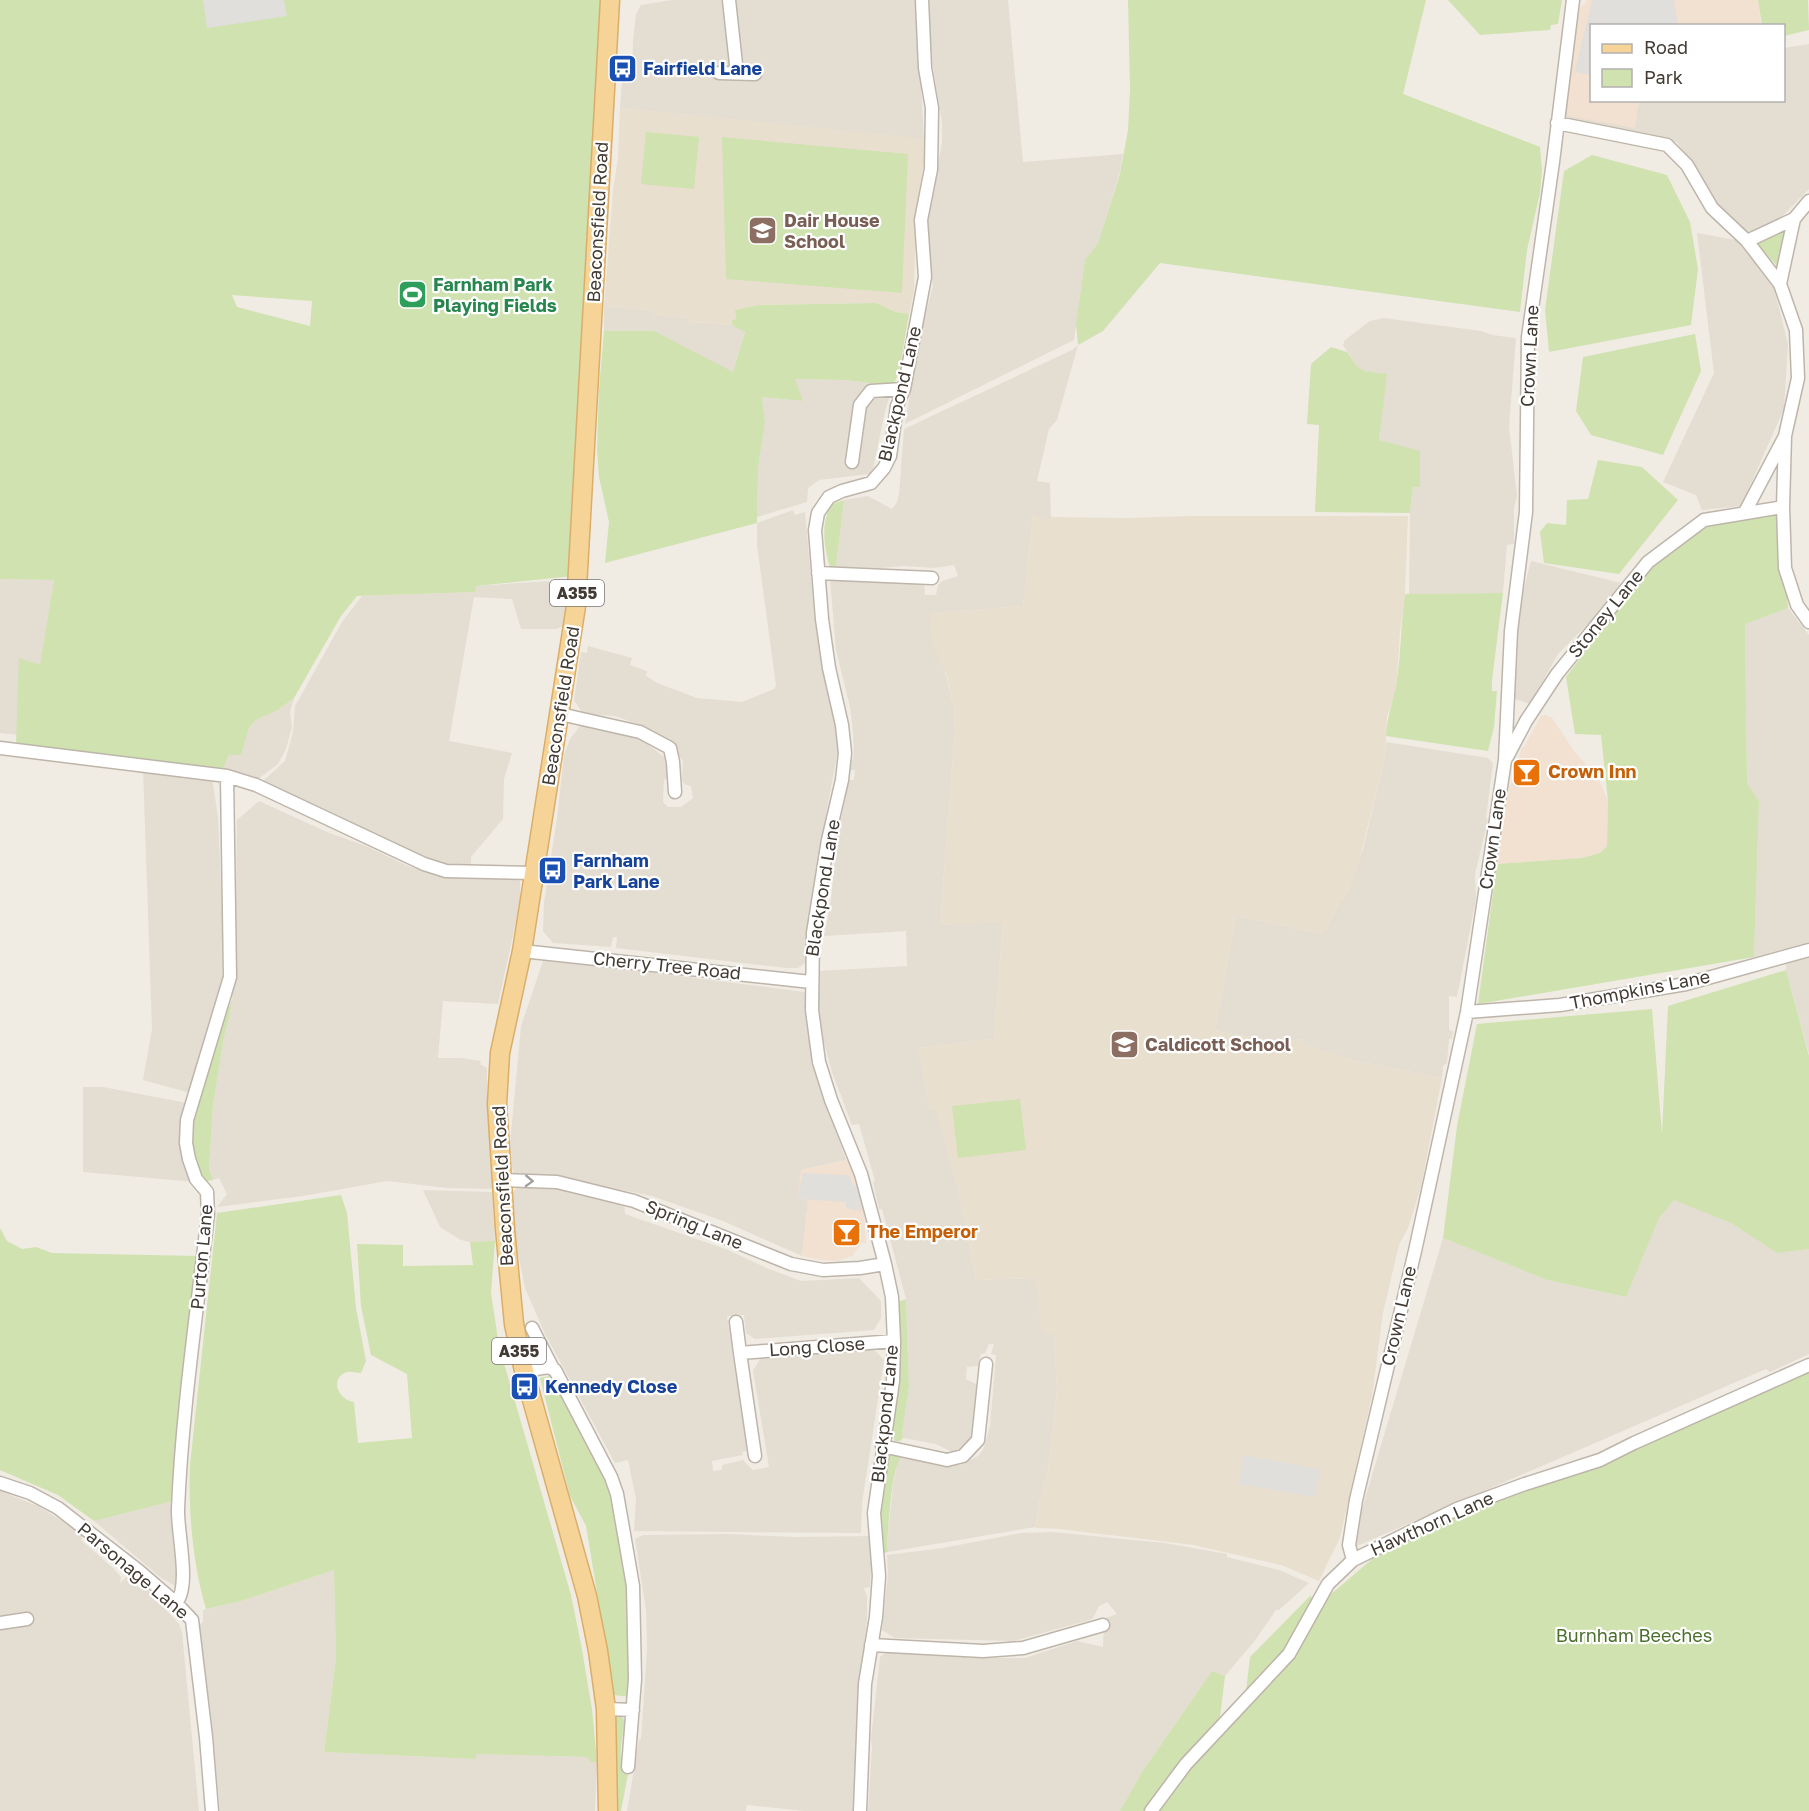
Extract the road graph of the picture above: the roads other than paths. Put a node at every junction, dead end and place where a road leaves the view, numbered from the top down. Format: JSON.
{"nodes":[{"id":1,"x":610,"y":0,"type":"edge"},
{"id":2,"x":729,"y":0,"type":"edge"},
{"id":3,"x":922,"y":0,"type":"edge"},
{"id":4,"x":1573,"y":0,"type":"edge"},
{"id":5,"x":719,"y":73,"type":"dead end"},
{"id":6,"x":736,"y":73,"type":"junction"},
{"id":7,"x":756,"y":75,"type":"dead end"},
{"id":8,"x":1557,"y":123,"type":"junction"},
{"id":9,"x":1809,"y":201,"type":"edge"},
{"id":10,"x":1794,"y":219,"type":"junction"},
{"id":11,"x":1747,"y":241,"type":"junction"},
{"id":12,"x":1780,"y":284,"type":"junction"},
{"id":13,"x":904,"y":389,"type":"junction"},
{"id":14,"x":1785,"y":436,"type":"junction"},
{"id":15,"x":852,"y":462,"type":"dead end"},
{"id":16,"x":1783,"y":507,"type":"junction"},
{"id":17,"x":1745,"y":512,"type":"junction"},
{"id":18,"x":818,"y":573,"type":"junction"},
{"id":19,"x":932,"y":579,"type":"dead end"},
{"id":20,"x":1809,"y":622,"type":"edge"},
{"id":21,"x":560,"y":714,"type":"junction"},
{"id":22,"x":0,"y":748,"type":"edge"},
{"id":23,"x":1505,"y":760,"type":"junction"},
{"id":24,"x":227,"y":776,"type":"junction"},
{"id":25,"x":675,"y":792,"type":"dead end"},
{"id":26,"x":534,"y":873,"type":"junction"},
{"id":27,"x":522,"y":951,"type":"junction"},
{"id":28,"x":1809,"y":951,"type":"edge"},
{"id":29,"x":811,"y":982,"type":"junction"},
{"id":30,"x":1467,"y":1012,"type":"junction"},
{"id":31,"x":501,"y":1180,"type":"junction"},
{"id":32,"x":885,"y":1264,"type":"junction"},
{"id":33,"x":736,"y":1322,"type":"dead end"},
{"id":34,"x":532,"y":1328,"type":"dead end"},
{"id":35,"x":894,"y":1341,"type":"junction"},
{"id":36,"x":740,"y":1353,"type":"junction"},
{"id":37,"x":986,"y":1364,"type":"dead end"},
{"id":38,"x":1809,"y":1365,"type":"edge"},
{"id":39,"x":552,"y":1367,"type":"junction"},
{"id":40,"x":524,"y":1371,"type":"junction"},
{"id":41,"x":882,"y":1446,"type":"junction"},
{"id":42,"x":755,"y":1456,"type":"dead end"},
{"id":43,"x":0,"y":1483,"type":"edge"},
{"id":44,"x":1353,"y":1560,"type":"junction"},
{"id":45,"x":176,"y":1603,"type":"junction"},
{"id":46,"x":27,"y":1619,"type":"dead end"},
{"id":47,"x":0,"y":1623,"type":"edge"},
{"id":48,"x":1104,"y":1625,"type":"dead end"},
{"id":49,"x":871,"y":1645,"type":"junction"},
{"id":50,"x":606,"y":1709,"type":"junction"},
{"id":51,"x":633,"y":1710,"type":"junction"},
{"id":52,"x":628,"y":1767,"type":"dead end"},
{"id":53,"x":212,"y":1811,"type":"edge"},
{"id":54,"x":608,"y":1811,"type":"edge"},
{"id":55,"x":860,"y":1811,"type":"edge"},
{"id":56,"x":1151,"y":1811,"type":"edge"}],
"edges":[{"from":1,"to":21,"type":"main road","name":"Beaconsfield Road","number":"A355"},
{"from":2,"to":6,"type":"street"},
{"from":3,"to":13,"type":"street","name":"Blackpond Lane"},
{"from":4,"to":8,"type":"street","name":"Crown Lane"},
{"from":5,"to":6,"type":"street"},
{"from":6,"to":7,"type":"street"},
{"from":8,"to":11,"type":"street"},
{"from":8,"to":23,"type":"street","name":"Crown Lane"},
{"from":9,"to":10,"type":"street"},
{"from":10,"to":11,"type":"street"},
{"from":10,"to":12,"type":"street"},
{"from":11,"to":12,"type":"street"},
{"from":12,"to":14,"type":"street"},
{"from":13,"to":15,"type":"street"},
{"from":13,"to":18,"type":"street","name":"Blackpond Lane"},
{"from":14,"to":16,"type":"street"},
{"from":14,"to":17,"type":"street"},
{"from":16,"to":17,"type":"street","name":"Stoney Lane"},
{"from":16,"to":20,"type":"street"},
{"from":17,"to":23,"type":"street","name":"Stoney Lane"},
{"from":18,"to":19,"type":"street"},
{"from":18,"to":29,"type":"street","name":"Blackpond Lane"},
{"from":21,"to":25,"type":"street"},
{"from":21,"to":26,"type":"main road","name":"Beaconsfield Road","number":"A355"},
{"from":22,"to":24,"type":"street"},
{"from":23,"to":30,"type":"street","name":"Crown Lane"},
{"from":24,"to":26,"type":"street"},
{"from":24,"to":45,"type":"street","name":"Purton Lane"},
{"from":26,"to":27,"type":"main road","name":"Beaconsfield Road","number":"A355"},
{"from":27,"to":29,"type":"street","name":"Cherry Tree Road"},
{"from":27,"to":31,"type":"main road","name":"Beaconsfield Road","number":"A355"},
{"from":28,"to":30,"type":"street","name":"Thompkins Lane"},
{"from":29,"to":32,"type":"street","name":"Blackpond Lane"},
{"from":30,"to":44,"type":"street","name":"Crown Lane"},
{"from":31,"to":32,"type":"street","name":"Spring Lane","one_way":true},
{"from":31,"to":40,"type":"main road","name":"Beaconsfield Road","number":"A355"},
{"from":32,"to":35,"type":"street","name":"Blackpond Lane"},
{"from":33,"to":36,"type":"street"},
{"from":34,"to":39,"type":"street"},
{"from":35,"to":36,"type":"street","name":"Long Close"},
{"from":35,"to":41,"type":"street","name":"Blackpond Lane"},
{"from":36,"to":42,"type":"street"},
{"from":37,"to":41,"type":"street"},
{"from":38,"to":44,"type":"street","name":"Hawthorn Lane"},
{"from":39,"to":40,"type":"street"},
{"from":39,"to":51,"type":"street"},
{"from":40,"to":50,"type":"main road","name":"Beaconsfield Road","number":"A355"},
{"from":41,"to":49,"type":"street","name":"Blackpond Lane"},
{"from":43,"to":45,"type":"street","name":"Parsonage Lane"},
{"from":44,"to":56,"type":"street","name":"Hawthorn Lane"},
{"from":45,"to":53,"type":"street","name":"Parsonage Lane"},
{"from":46,"to":47,"type":"street"},
{"from":48,"to":49,"type":"street"},
{"from":49,"to":55,"type":"street","name":"Blackpond Lane"},
{"from":50,"to":51,"type":"street"},
{"from":50,"to":54,"type":"main road","name":"Beaconsfield Road","number":"A355"},
{"from":51,"to":52,"type":"street"}]}
